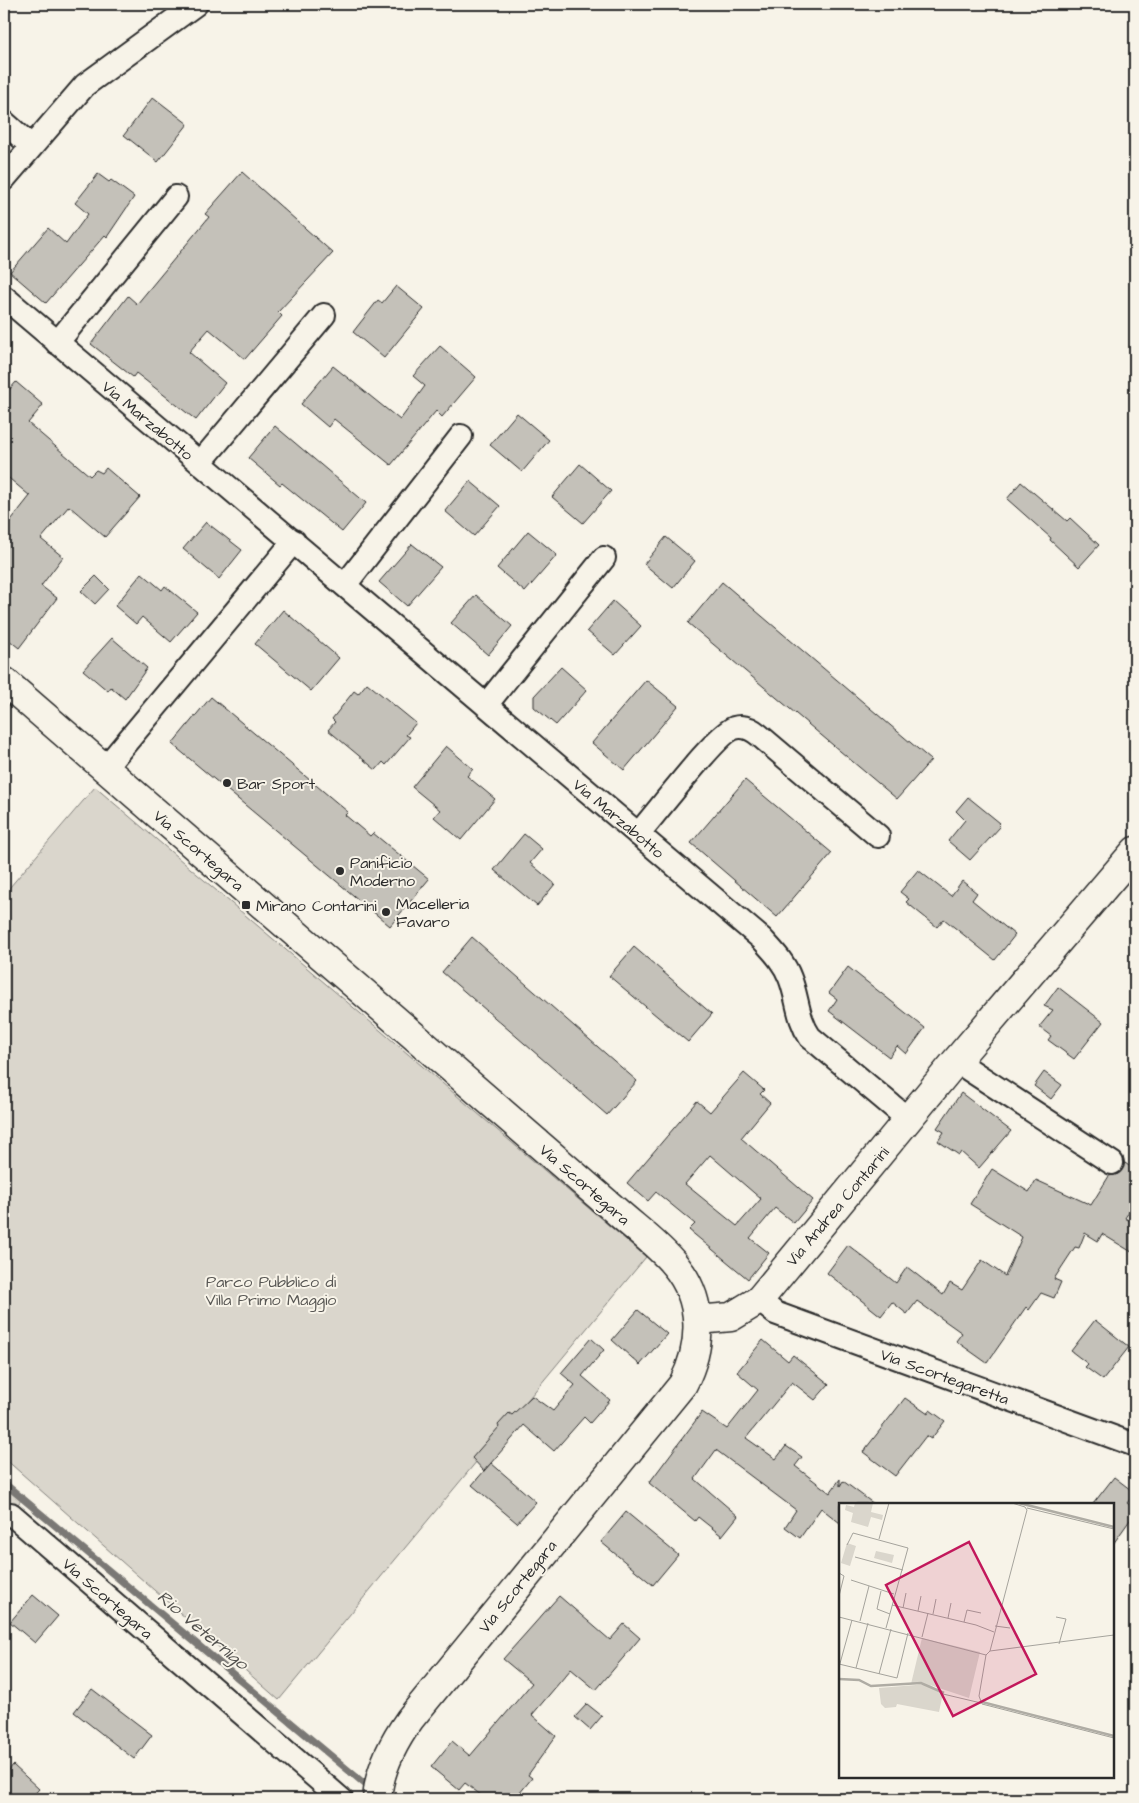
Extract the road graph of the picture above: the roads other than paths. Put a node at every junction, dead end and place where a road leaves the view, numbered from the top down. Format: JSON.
{"nodes":[{"id":1,"x":196,"y":4,"type":"edge"},
{"id":2,"x":4,"y":122,"type":"edge"},
{"id":3,"x":30,"y":146,"type":"junction"},
{"id":4,"x":4,"y":179,"type":"edge"},
{"id":5,"x":176,"y":198,"type":"dead end"},
{"id":6,"x":4,"y":297,"type":"edge"},
{"id":7,"x":324,"y":315,"type":"dead end"},
{"id":8,"x":57,"y":344,"type":"junction"},
{"id":9,"x":461,"y":436,"type":"dead end"},
{"id":10,"x":200,"y":463,"type":"junction"},
{"id":11,"x":294,"y":541,"type":"junction"},
{"id":12,"x":604,"y":558,"type":"dead end"},
{"id":13,"x":345,"y":585,"type":"junction"},
{"id":14,"x":4,"y":681,"type":"edge"},
{"id":15,"x":486,"y":705,"type":"junction"},
{"id":16,"x":105,"y":768,"type":"junction"},
{"id":17,"x":638,"y":834,"type":"junction"},
{"id":18,"x":878,"y":836,"type":"dead end"},
{"id":19,"x":1135,"y":851,"type":"edge"},
{"id":20,"x":956,"y":1061,"type":"junction"},
{"id":21,"x":909,"y":1120,"type":"junction"},
{"id":22,"x":1112,"y":1162,"type":"dead end"},
{"id":23,"x":759,"y":1300,"type":"junction"},
{"id":24,"x":698,"y":1320,"type":"junction"},
{"id":25,"x":1135,"y":1445,"type":"edge"},
{"id":26,"x":11,"y":1514,"type":"dead end"},
{"id":27,"x":378,"y":1788,"type":"edge"},
{"id":28,"x":341,"y":1799,"type":"edge"}],
"edges":[{"from":1,"to":3,"type":"street"},
{"from":2,"to":3,"type":"street"},
{"from":3,"to":4,"type":"street"},
{"from":5,"to":8,"type":"street"},
{"from":6,"to":8,"type":"street","name":"Via Marzabotto"},
{"from":7,"to":10,"type":"street"},
{"from":8,"to":10,"type":"street","name":"Via Marzabotto"},
{"from":9,"to":13,"type":"street"},
{"from":10,"to":11,"type":"street","name":"Via Marzabotto"},
{"from":11,"to":13,"type":"street","name":"Via Marzabotto"},
{"from":11,"to":16,"type":"street"},
{"from":12,"to":15,"type":"street"},
{"from":13,"to":15,"type":"street","name":"Via Marzabotto"},
{"from":14,"to":16,"type":"street","name":"Via Scortegara"},
{"from":15,"to":17,"type":"street","name":"Via Marzabotto"},
{"from":16,"to":24,"type":"street","name":"Via Scortegara"},
{"from":17,"to":18,"type":"street"},
{"from":17,"to":21,"type":"street","name":"Via Marzabotto"},
{"from":19,"to":20,"type":"street","name":"Via Andrea Contarini"},
{"from":20,"to":21,"type":"street","name":"Via Andrea Contarini"},
{"from":20,"to":22,"type":"street"},
{"from":21,"to":23,"type":"street","name":"Via Andrea Contarini"},
{"from":23,"to":24,"type":"street","name":"Via Andrea Contarini"},
{"from":23,"to":25,"type":"street","name":"Via Scortegaretta"},
{"from":24,"to":27,"type":"street","name":"Via Scortegara"},
{"from":26,"to":28,"type":"street","name":"Via Scortegara"}]}
